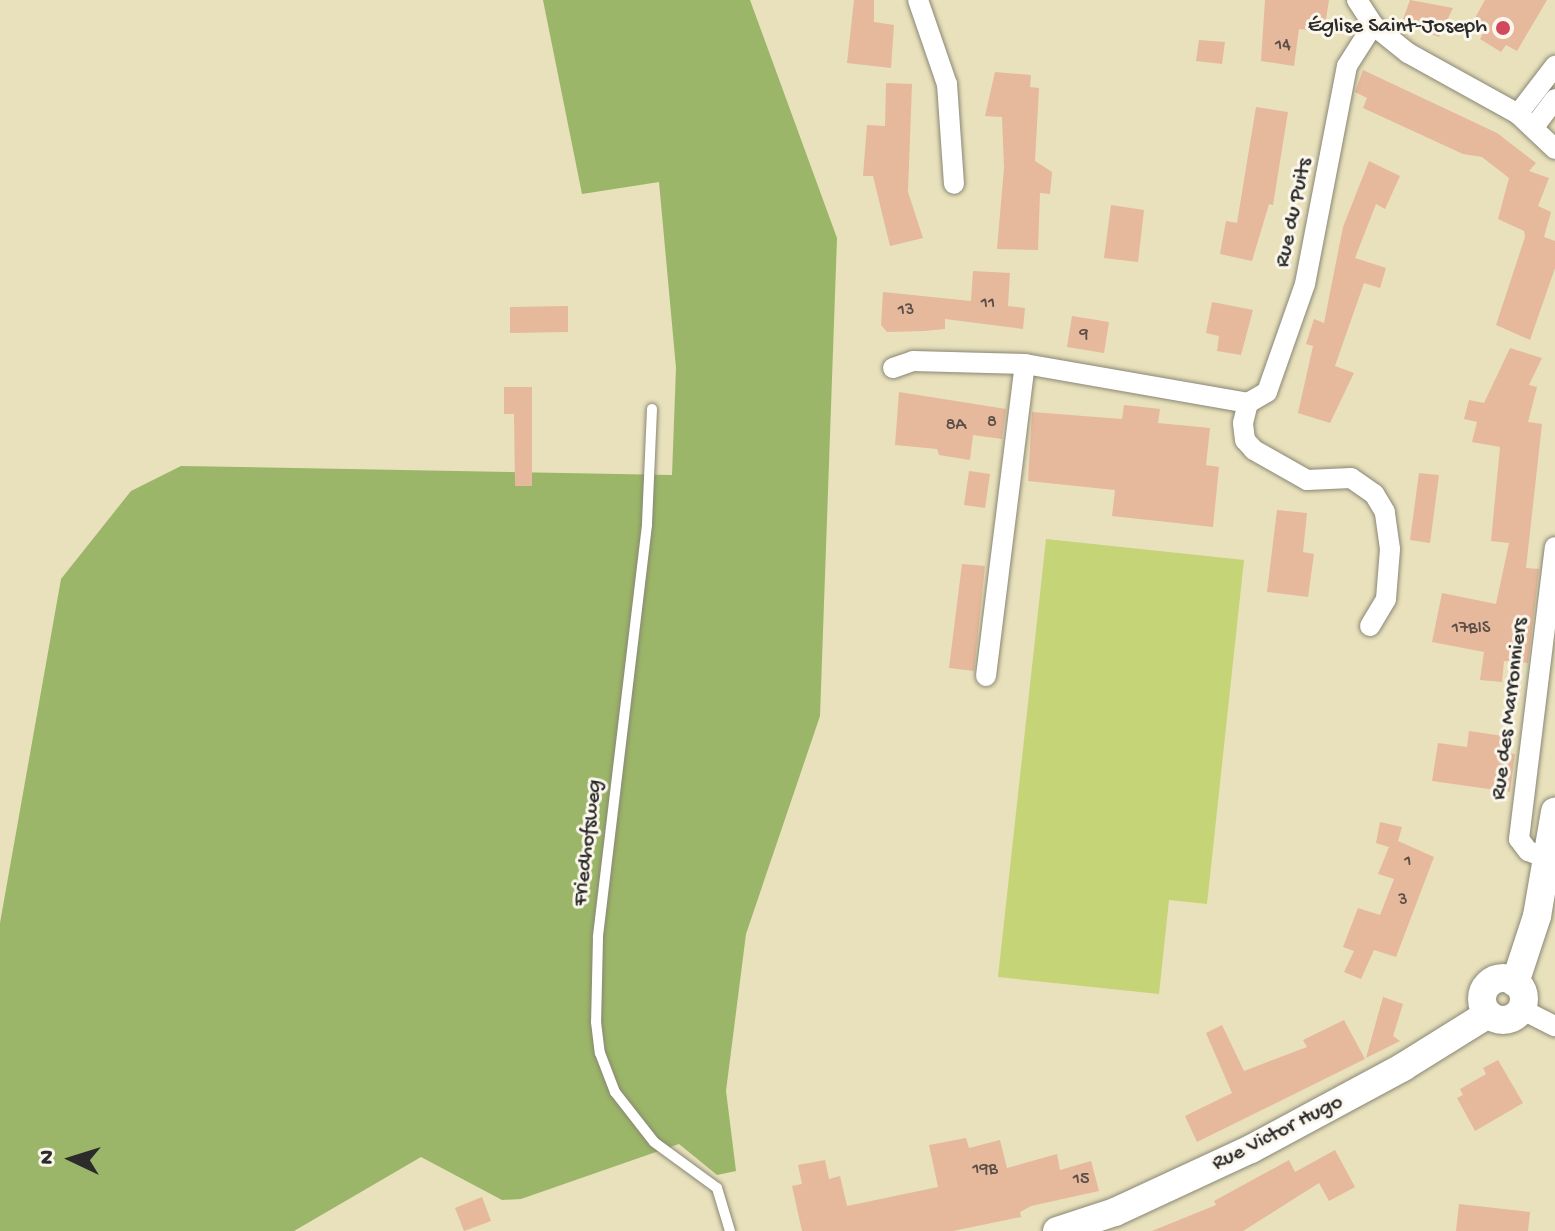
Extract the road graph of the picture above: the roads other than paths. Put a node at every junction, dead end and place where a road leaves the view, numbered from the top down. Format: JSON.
{"nodes":[{"id":1,"x":918,"y":0,"type":"edge"},
{"id":2,"x":1357,"y":0,"type":"edge"},
{"id":3,"x":1373,"y":25,"type":"junction"},
{"id":4,"x":1555,"y":66,"type":"edge"},
{"id":5,"x":1555,"y":99,"type":"edge"},
{"id":6,"x":1526,"y":121,"type":"junction"},
{"id":7,"x":1555,"y":149,"type":"edge"},
{"id":8,"x":954,"y":184,"type":"dead end"},
{"id":9,"x":1025,"y":364,"type":"junction"},
{"id":10,"x":893,"y":368,"type":"dead end"},
{"id":11,"x":1248,"y":403,"type":"junction"},
{"id":12,"x":652,"y":409,"type":"dead end"},
{"id":13,"x":1555,"y":547,"type":"edge"},
{"id":14,"x":1370,"y":626,"type":"dead end"},
{"id":15,"x":986,"y":676,"type":"dead end"},
{"id":16,"x":1555,"y":812,"type":"edge"},
{"id":17,"x":1549,"y":859,"type":"junction"},
{"id":18,"x":1518,"y":996,"type":"junction"},
{"id":19,"x":1555,"y":1026,"type":"edge"},
{"id":20,"x":730,"y":1231,"type":"edge"},
{"id":21,"x":1057,"y":1231,"type":"edge"}],
"edges":[{"from":1,"to":8,"type":"street"},
{"from":2,"to":3,"type":"street"},
{"from":3,"to":6,"type":"street"},
{"from":3,"to":11,"type":"street","name":"Rue du Puits"},
{"from":4,"to":6,"type":"street"},
{"from":5,"to":6,"type":"street"},
{"from":6,"to":7,"type":"street"},
{"from":9,"to":10,"type":"street"},
{"from":9,"to":11,"type":"street"},
{"from":9,"to":15,"type":"street"},
{"from":11,"to":14,"type":"street"},
{"from":12,"to":20,"type":"lane","name":"Friedhofsweg"},
{"from":13,"to":17,"type":"street","name":"Rue des Marronniers"},
{"from":16,"to":17,"type":"street"},
{"from":17,"to":18,"type":"street"},
{"from":18,"to":19,"type":"street"},
{"from":18,"to":21,"type":"street","name":"Rue Victor Hugo"}]}
